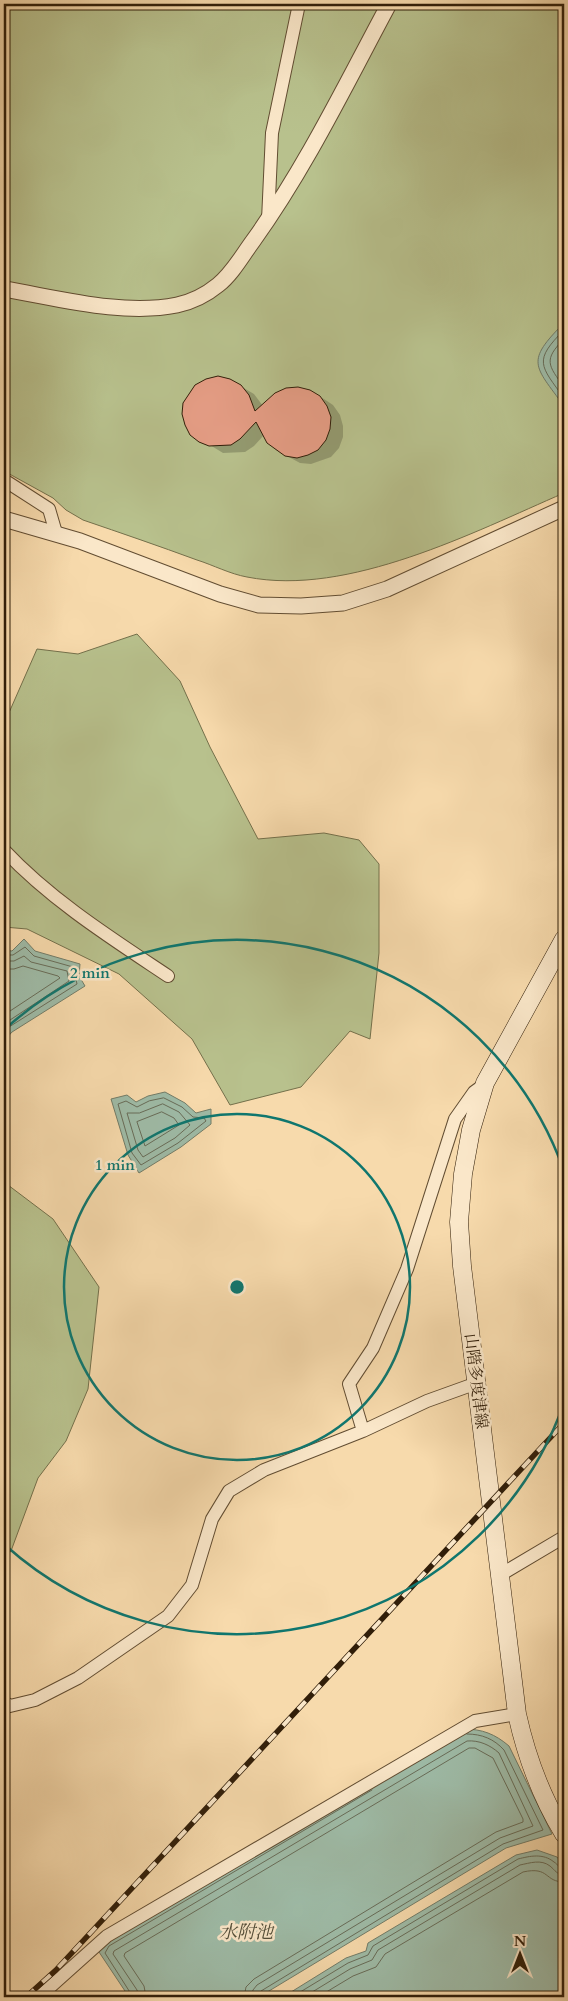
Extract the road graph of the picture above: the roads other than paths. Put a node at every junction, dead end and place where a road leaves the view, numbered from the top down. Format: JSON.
{"nodes":[{"id":1,"x":299,"y":4,"type":"edge"},
{"id":2,"x":389,"y":4,"type":"edge"},
{"id":3,"x":268,"y":220,"type":"junction"},
{"id":4,"x":4,"y":289,"type":"edge"},
{"id":5,"x":4,"y":480,"type":"edge"},
{"id":6,"x":564,"y":508,"type":"edge"},
{"id":7,"x":4,"y":520,"type":"edge"},
{"id":8,"x":56,"y":534,"type":"junction"},
{"id":9,"x":4,"y":850,"type":"edge"},
{"id":10,"x":564,"y":939,"type":"edge"},
{"id":11,"x":168,"y":976,"type":"dead end"},
{"id":12,"x":485,"y":1083,"type":"junction"},
{"id":13,"x":477,"y":1383,"type":"junction"},
{"id":14,"x":363,"y":1431,"type":"junction"},
{"id":15,"x":564,"y":1537,"type":"edge"},
{"id":16,"x":500,"y":1575,"type":"junction"},
{"id":17,"x":4,"y":1702,"type":"edge"},
{"id":18,"x":516,"y":1714,"type":"junction"},
{"id":19,"x":564,"y":1834,"type":"edge"},
{"id":20,"x":39,"y":1997,"type":"edge"}],
"edges":[{"from":1,"to":3,"type":"street"},
{"from":2,"to":3,"type":"street"},
{"from":3,"to":4,"type":"street"},
{"from":5,"to":8,"type":"street"},
{"from":6,"to":8,"type":"street"},
{"from":7,"to":8,"type":"street"},
{"from":9,"to":11,"type":"street"},
{"from":10,"to":12,"type":"main road","name":"山階多度津線"},
{"from":12,"to":13,"type":"main road","name":"山階多度津線"},
{"from":12,"to":14,"type":"street"},
{"from":13,"to":14,"type":"street"},
{"from":13,"to":16,"type":"main road","name":"山階多度津線"},
{"from":14,"to":17,"type":"street"},
{"from":15,"to":16,"type":"street"},
{"from":16,"to":18,"type":"main road","name":"山階多度津線"},
{"from":18,"to":19,"type":"main road","name":"山階多度津線"},
{"from":18,"to":20,"type":"street"}]}
